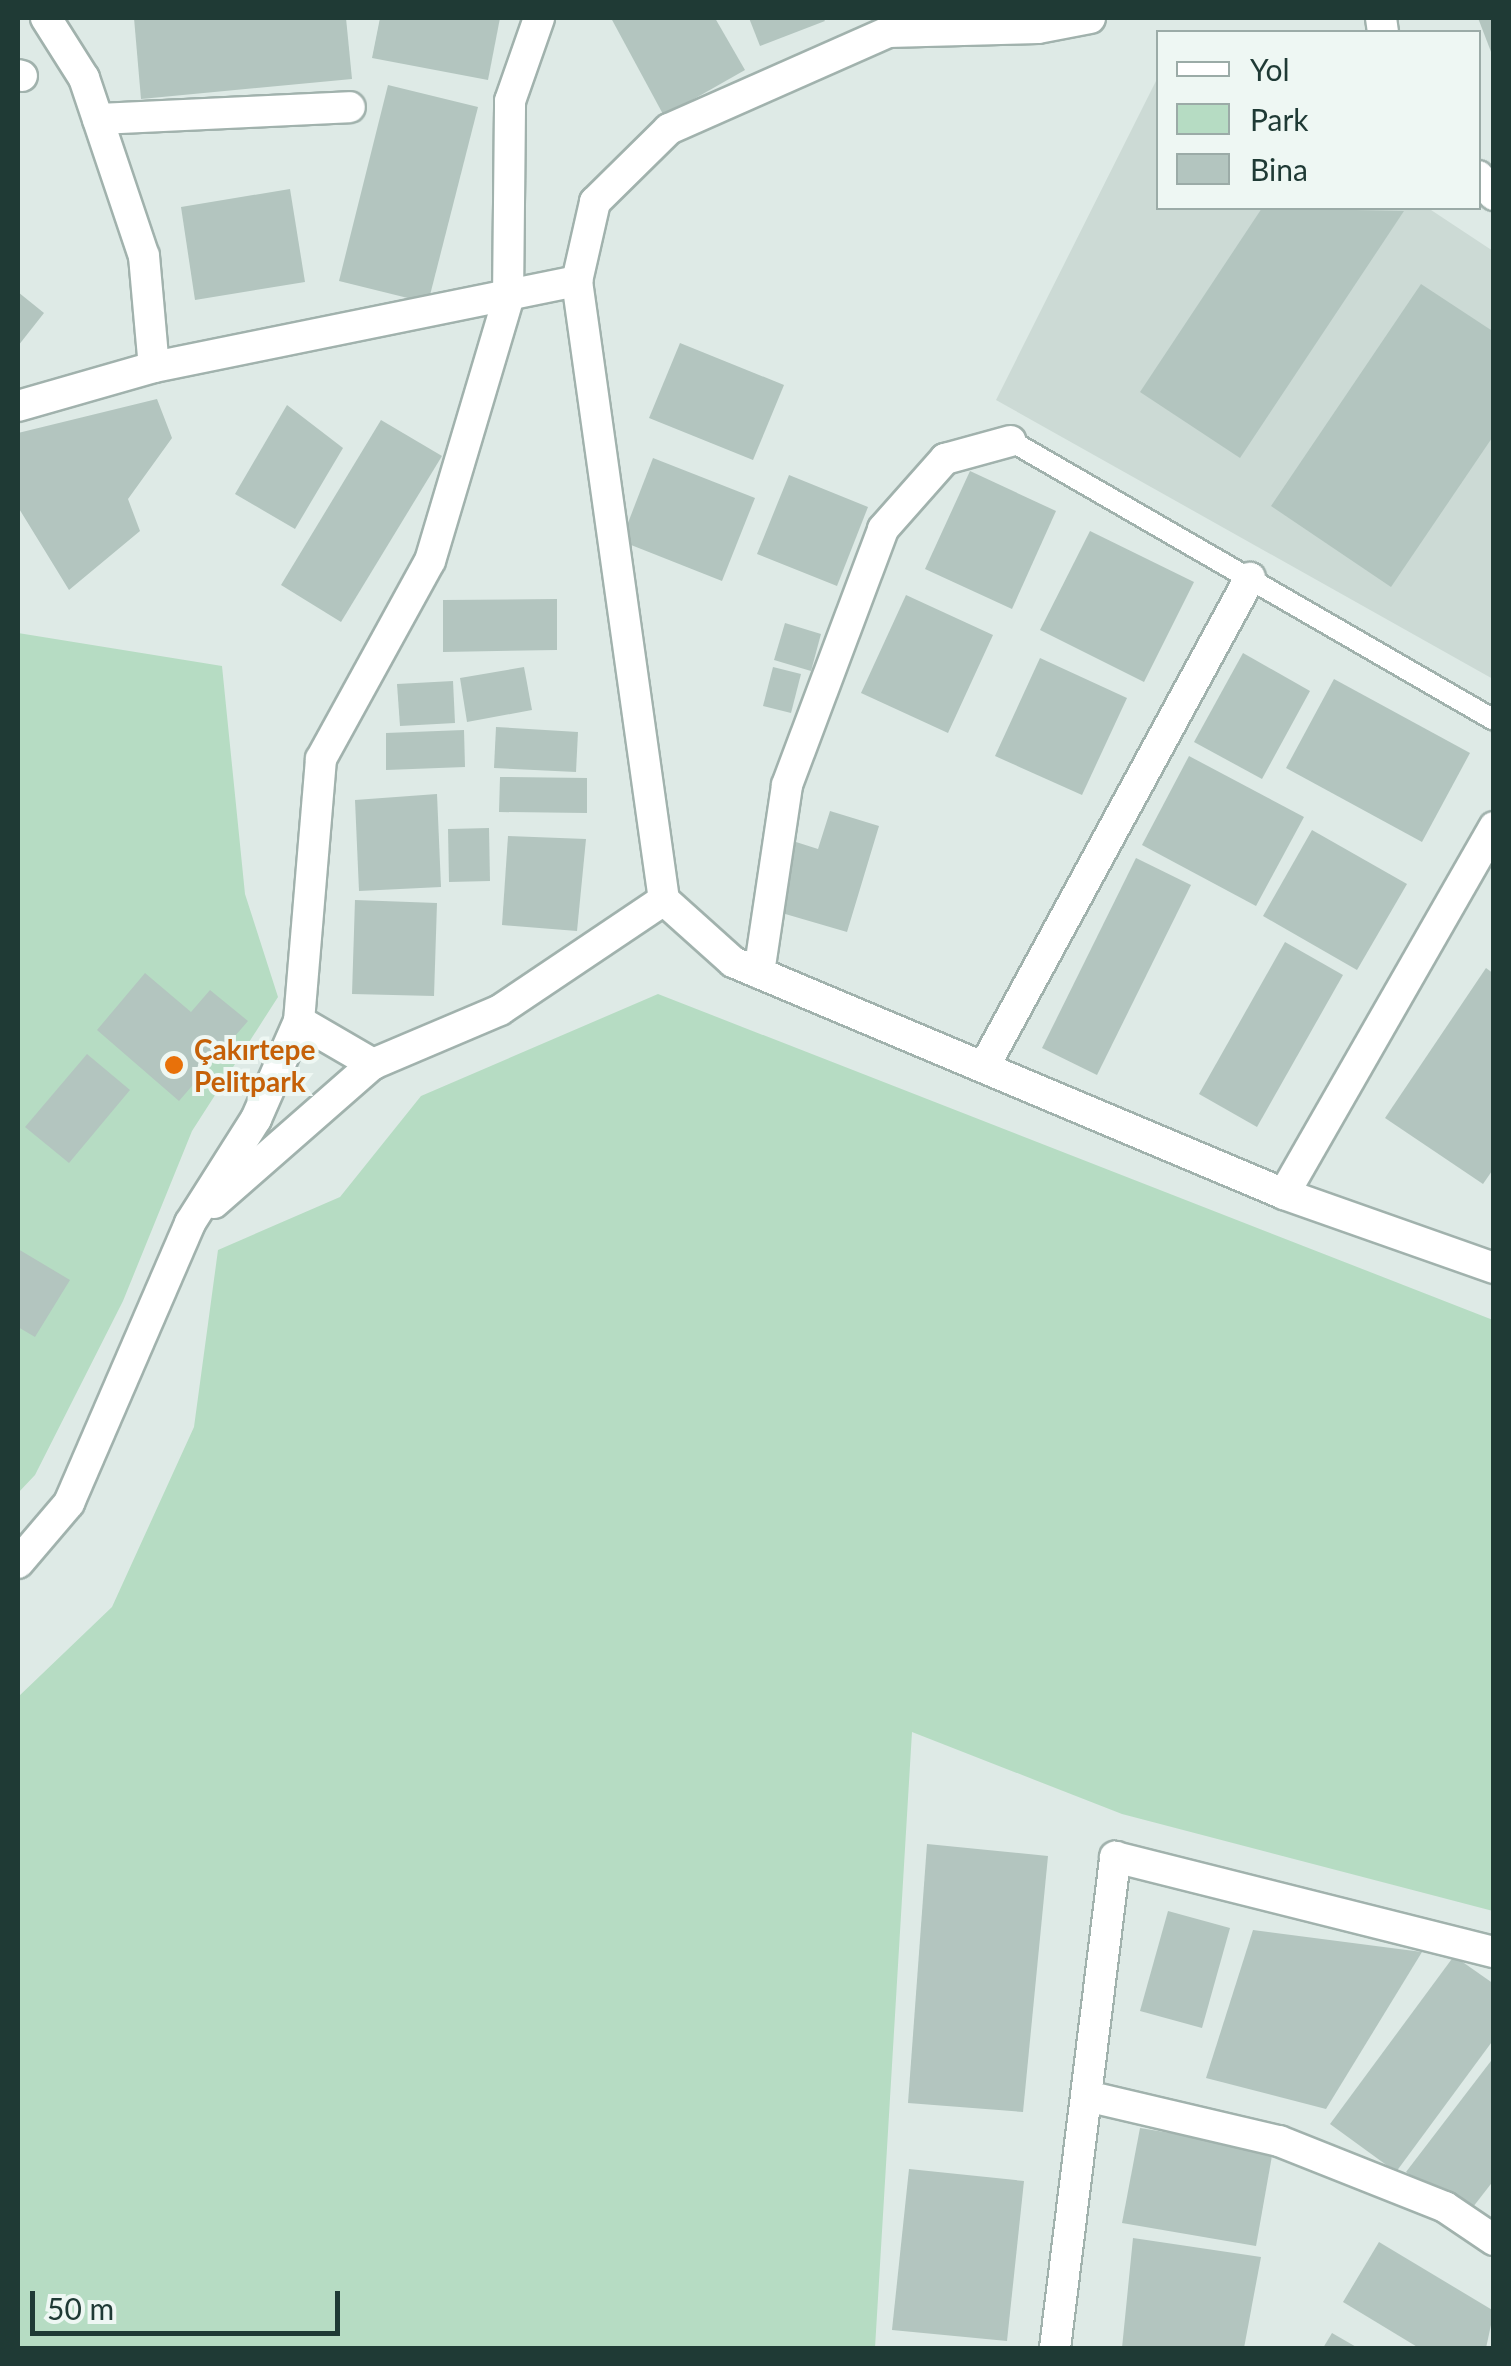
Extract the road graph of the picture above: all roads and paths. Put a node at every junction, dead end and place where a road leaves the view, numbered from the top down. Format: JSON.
{"nodes":[{"id":1,"x":46,"y":18,"type":"edge"},
{"id":2,"x":538,"y":18,"type":"edge"},
{"id":3,"x":1090,"y":18,"type":"edge"},
{"id":4,"x":885,"y":25,"type":"edge"},
{"id":5,"x":350,"y":108,"type":"dead end"},
{"id":6,"x":98,"y":119,"type":"junction"},
{"id":7,"x":577,"y":281,"type":"junction"},
{"id":8,"x":508,"y":299,"type":"junction"},
{"id":9,"x":154,"y":367,"type":"junction"},
{"id":10,"x":18,"y":406,"type":"edge"},
{"id":11,"x":1012,"y":440,"type":"joint"},
{"id":12,"x":1250,"y":578,"type":"junction"},
{"id":13,"x":1494,"y":720,"type":"edge"},
{"id":14,"x":1494,"y":827,"type":"edge"},
{"id":15,"x":664,"y":900,"type":"junction"},
{"id":16,"x":759,"y":973,"type":"junction"},
{"id":17,"x":300,"y":1021,"type":"junction"},
{"id":18,"x":373,"y":1064,"type":"junction"},
{"id":19,"x":984,"y":1068,"type":"junction"},
{"id":20,"x":1284,"y":1194,"type":"junction"},
{"id":21,"x":190,"y":1223,"type":"junction"},
{"id":22,"x":1494,"y":1268,"type":"edge"},
{"id":23,"x":18,"y":1563,"type":"edge"},
{"id":24,"x":1494,"y":1952,"type":"edge"},
{"id":25,"x":1091,"y":2097,"type":"junction"},
{"id":26,"x":1494,"y":2240,"type":"edge"},
{"id":27,"x":1055,"y":2348,"type":"edge"}],
"edges":[{"from":1,"to":6,"type":"street"},
{"from":2,"to":8,"type":"street"},
{"from":3,"to":4,"type":"street"},
{"from":4,"to":7,"type":"street"},
{"from":5,"to":6,"type":"street"},
{"from":6,"to":9,"type":"street"},
{"from":7,"to":8,"type":"street"},
{"from":7,"to":15,"type":"street"},
{"from":8,"to":9,"type":"street"},
{"from":8,"to":17,"type":"street"},
{"from":9,"to":10,"type":"street"},
{"from":11,"to":12,"type":"lane"},
{"from":11,"to":16,"type":"street"},
{"from":12,"to":13,"type":"lane"},
{"from":12,"to":19,"type":"street"},
{"from":14,"to":20,"type":"street"},
{"from":15,"to":16,"type":"street"},
{"from":15,"to":18,"type":"street"},
{"from":16,"to":19,"type":"street"},
{"from":17,"to":18,"type":"street"},
{"from":17,"to":21,"type":"street"},
{"from":18,"to":21,"type":"street"},
{"from":19,"to":20,"type":"street"},
{"from":20,"to":22,"type":"street"},
{"from":21,"to":23,"type":"street"},
{"from":24,"to":25,"type":"street"},
{"from":25,"to":26,"type":"street"},
{"from":25,"to":27,"type":"street"}]}
